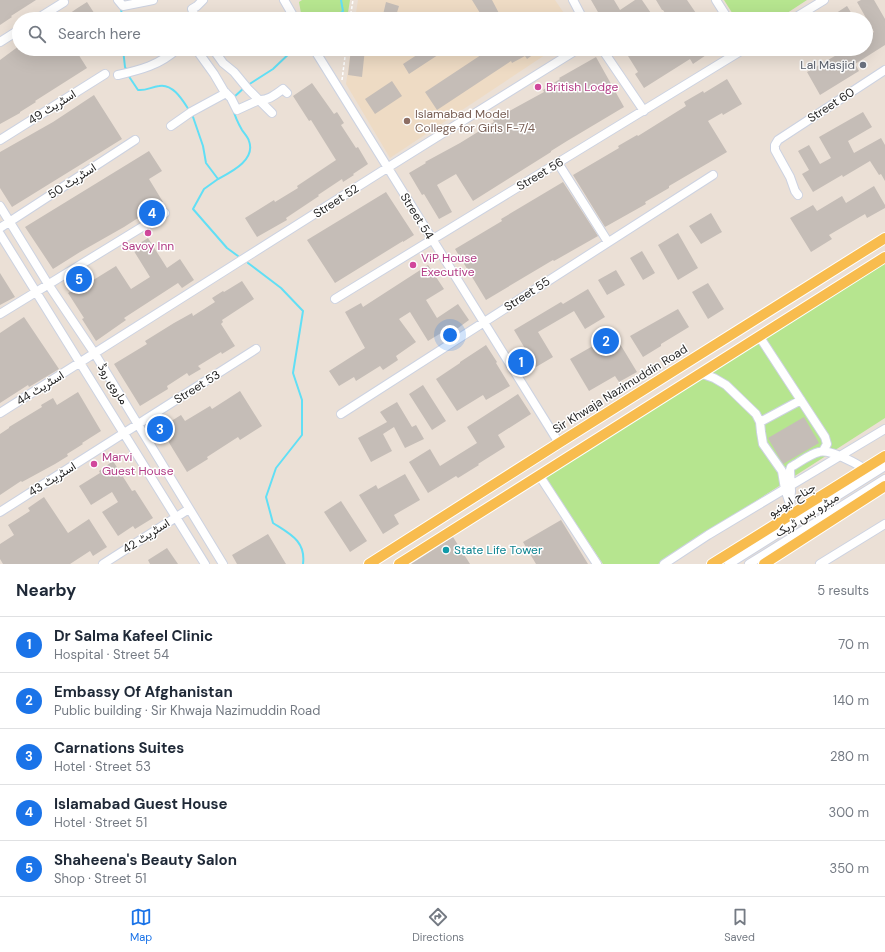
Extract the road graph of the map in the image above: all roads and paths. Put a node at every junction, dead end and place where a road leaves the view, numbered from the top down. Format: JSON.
{"nodes":[{"id":1,"x":118,"y":0,"type":"edge"},
{"id":2,"x":153,"y":0,"type":"edge"},
{"id":3,"x":203,"y":0,"type":"edge"},
{"id":4,"x":284,"y":0,"type":"edge"},
{"id":5,"x":353,"y":0,"type":"edge"},
{"id":6,"x":573,"y":0,"type":"edge"},
{"id":7,"x":716,"y":0,"type":"edge"},
{"id":8,"x":824,"y":0,"type":"edge"},
{"id":9,"x":64,"y":2,"type":"dead end"},
{"id":10,"x":48,"y":12,"type":"edge"},
{"id":11,"x":193,"y":12,"type":"edge"},
{"id":12,"x":291,"y":12,"type":"edge"},
{"id":13,"x":351,"y":12,"type":"edge"},
{"id":14,"x":580,"y":12,"type":"edge"},
{"id":15,"x":724,"y":12,"type":"edge"},
{"id":16,"x":804,"y":12,"type":"edge"},
{"id":17,"x":12,"y":34,"type":"edge"},
{"id":18,"x":0,"y":42,"type":"edge"},
{"id":19,"x":168,"y":56,"type":"edge"},
{"id":20,"x":201,"y":56,"type":"edge"},
{"id":21,"x":218,"y":56,"type":"edge"},
{"id":22,"x":318,"y":56,"type":"edge"},
{"id":23,"x":345,"y":56,"type":"edge"},
{"id":24,"x":567,"y":56,"type":"edge"},
{"id":25,"x":607,"y":56,"type":"edge"},
{"id":26,"x":733,"y":56,"type":"edge"},
{"id":27,"x":885,"y":70,"type":"edge"},
{"id":28,"x":105,"y":74,"type":"dead end"},
{"id":29,"x":120,"y":75,"type":"dead end"},
{"id":30,"x":340,"y":92,"type":"junction"},
{"id":31,"x":287,"y":94,"type":"dead end"},
{"id":32,"x":230,"y":98,"type":"junction"},
{"id":33,"x":259,"y":100,"type":"junction"},
{"id":34,"x":644,"y":111,"type":"junction"},
{"id":35,"x":272,"y":113,"type":"dead end"},
{"id":36,"x":171,"y":126,"type":"dead end"},
{"id":37,"x":0,"y":140,"type":"edge"},
{"id":38,"x":135,"y":140,"type":"dead end"},
{"id":39,"x":558,"y":163,"type":"junction"},
{"id":40,"x":387,"y":168,"type":"junction"},
{"id":41,"x":713,"y":175,"type":"dead end"},
{"id":42,"x":798,"y":195,"type":"dead end"},
{"id":43,"x":0,"y":206,"type":"edge"},
{"id":44,"x":165,"y":213,"type":"dead end"},
{"id":45,"x":9,"y":221,"type":"junction"},
{"id":46,"x":0,"y":228,"type":"edge"},
{"id":47,"x":0,"y":234,"type":"edge"},
{"id":48,"x":885,"y":238,"type":"edge"},
{"id":49,"x":432,"y":240,"type":"junction"},
{"id":50,"x":608,"y":242,"type":"junction"},
{"id":51,"x":885,"y":256,"type":"edge"},
{"id":52,"x":48,"y":284,"type":"junction"},
{"id":53,"x":36,"y":291,"type":"junction"},
{"id":54,"x":335,"y":299,"type":"dead end"},
{"id":55,"x":0,"y":314,"type":"edge"},
{"id":56,"x":483,"y":322,"type":"junction"},
{"id":57,"x":759,"y":336,"type":"junction"},
{"id":58,"x":256,"y":349,"type":"dead end"},
{"id":59,"x":95,"y":354,"type":"junction"},
{"id":60,"x":81,"y":363,"type":"junction"},
{"id":61,"x":700,"y":373,"type":"junction"},
{"id":62,"x":658,"y":380,"type":"junction"},
{"id":63,"x":668,"y":394,"type":"junction"},
{"id":64,"x":801,"y":400,"type":"junction"},
{"id":65,"x":0,"y":413,"type":"edge"},
{"id":66,"x":340,"y":414,"type":"dead end"},
{"id":67,"x":760,"y":422,"type":"junction"},
{"id":68,"x":138,"y":424,"type":"junction"},
{"id":69,"x":885,"y":430,"type":"edge"},
{"id":70,"x":124,"y":433,"type":"junction"},
{"id":71,"x":558,"y":443,"type":"junction"},
{"id":72,"x":822,"y":451,"type":"junction"},
{"id":73,"x":840,"y":456,"type":"junction"},
{"id":74,"x":885,"y":456,"type":"edge"},
{"id":75,"x":885,"y":466,"type":"edge"},
{"id":76,"x":865,"y":469,"type":"junction"},
{"id":77,"x":539,"y":475,"type":"junction"},
{"id":78,"x":885,"y":479,"type":"edge"},
{"id":79,"x":885,"y":486,"type":"edge"},
{"id":80,"x":788,"y":488,"type":"junction"},
{"id":81,"x":189,"y":509,"type":"junction"},
{"id":82,"x":0,"y":512,"type":"edge"},
{"id":83,"x":176,"y":517,"type":"junction"},
{"id":84,"x":785,"y":520,"type":"junction"},
{"id":85,"x":885,"y":524,"type":"edge"},
{"id":86,"x":104,"y":564,"type":"edge"},
{"id":87,"x":205,"y":564,"type":"edge"},
{"id":88,"x":223,"y":564,"type":"edge"},
{"id":89,"x":369,"y":564,"type":"edge"},
{"id":90,"x":399,"y":564,"type":"edge"},
{"id":91,"x":597,"y":564,"type":"edge"},
{"id":92,"x":664,"y":564,"type":"edge"},
{"id":93,"x":712,"y":564,"type":"edge"},
{"id":94,"x":729,"y":564,"type":"edge"},
{"id":95,"x":749,"y":564,"type":"edge"},
{"id":96,"x":764,"y":564,"type":"edge"},
{"id":97,"x":820,"y":564,"type":"edge"}],
"edges":[{"from":1,"to":2,"type":"street"},
{"from":3,"to":11,"type":"street"},
{"from":4,"to":12,"type":"street"},
{"from":5,"to":13,"type":"path"},
{"from":6,"to":14,"type":"street"},
{"from":7,"to":15,"type":"street"},
{"from":8,"to":16,"type":"street"},
{"from":9,"to":10,"type":"street"},
{"from":17,"to":18,"type":"street"},
{"from":19,"to":29,"type":"street"},
{"from":20,"to":32,"type":"street"},
{"from":21,"to":33,"type":"street"},
{"from":22,"to":30,"type":"street","name":"Street 54"},
{"from":23,"to":30,"type":"path"},
{"from":24,"to":40,"type":"street","name":"Street 52"},
{"from":25,"to":34,"type":"street"},
{"from":26,"to":34,"type":"street","name":"Street 56"},
{"from":27,"to":42,"type":"street","name":"Street 60"},
{"from":28,"to":37,"type":"street","name":"اسٹریٹ 49"},
{"from":30,"to":40,"type":"street","name":"Street 54"},
{"from":31,"to":33,"type":"street"},
{"from":32,"to":33,"type":"street"},
{"from":32,"to":36,"type":"street"},
{"from":33,"to":35,"type":"street"},
{"from":34,"to":39,"type":"street","name":"Street 56"},
{"from":38,"to":45,"type":"street","name":"اسٹریٹ 50"},
{"from":39,"to":49,"type":"street","name":"Street 56"},
{"from":39,"to":50,"type":"street"},
{"from":40,"to":49,"type":"street","name":"Street 54"},
{"from":40,"to":59,"type":"street","name":"Street 52"},
{"from":41,"to":50,"type":"street","name":"Street 55"},
{"from":43,"to":45,"type":"street","name":"ماروی روڈ"},
{"from":44,"to":52,"type":"street"},
{"from":45,"to":46,"type":"street","name":"اسٹریٹ 50"},
{"from":45,"to":52,"type":"street","name":"ماروی روڈ"},
{"from":47,"to":53,"type":"street","name":"ماروی روڈ"},
{"from":48,"to":62,"type":"main road","name":"Sir Khwaja Nazimuddin Road"},
{"from":49,"to":54,"type":"street","name":"Street 56"},
{"from":49,"to":56,"type":"street","name":"Street 54"},
{"from":50,"to":56,"type":"street","name":"Street 55"},
{"from":51,"to":57,"type":"main road"},
{"from":52,"to":53,"type":"street"},
{"from":52,"to":59,"type":"street","name":"ماروی روڈ"},
{"from":53,"to":55,"type":"street"},
{"from":53,"to":60,"type":"street","name":"ماروی روڈ"},
{"from":56,"to":66,"type":"street","name":"Street 55"},
{"from":56,"to":71,"type":"street","name":"Street 54"},
{"from":57,"to":61,"type":"main road"},
{"from":57,"to":64,"type":"street"},
{"from":58,"to":68,"type":"street","name":"Street 53"},
{"from":59,"to":60,"type":"street","name":"Street 52"},
{"from":59,"to":68,"type":"street","name":"ماروی روڈ"},
{"from":60,"to":65,"type":"street","name":"اسٹریٹ 44"},
{"from":60,"to":70,"type":"street","name":"ماروی روڈ"},
{"from":61,"to":63,"type":"main road"},
{"from":61,"to":67,"type":"street"},
{"from":62,"to":63,"type":"main road"},
{"from":62,"to":71,"type":"main road","name":"Sir Khwaja Nazimuddin Road"},
{"from":63,"to":77,"type":"main road"},
{"from":64,"to":67,"type":"street"},
{"from":64,"to":72,"type":"street"},
{"from":67,"to":80,"type":"street"},
{"from":68,"to":70,"type":"street","name":"Street 53"},
{"from":68,"to":81,"type":"street","name":"ماروی روڈ"},
{"from":69,"to":73,"type":"street"},
{"from":70,"to":82,"type":"street","name":"اسٹریٹ 43"},
{"from":70,"to":83,"type":"street","name":"ماروی روڈ"},
{"from":71,"to":89,"type":"main road","name":"Sir Khwaja Nazimuddin Road"},
{"from":72,"to":73,"type":"street"},
{"from":72,"to":80,"type":"street"},
{"from":73,"to":76,"type":"street"},
{"from":73,"to":80,"type":"street"},
{"from":74,"to":76,"type":"main road","name":"جناح ایونیو"},
{"from":75,"to":94,"type":"street","name":"میٹرو بس ٹریک"},
{"from":76,"to":84,"type":"main road","name":"جناح ایونیو"},
{"from":77,"to":90,"type":"main road"},
{"from":77,"to":91,"type":"street"},
{"from":78,"to":95,"type":"street","name":"میٹرو بس ٹریک"},
{"from":79,"to":96,"type":"main road"},
{"from":80,"to":84,"type":"street"},
{"from":80,"to":92,"type":"street"},
{"from":81,"to":83,"type":"street","name":"اسٹریٹ 42"},
{"from":81,"to":88,"type":"street","name":"ماروی روڈ"},
{"from":83,"to":86,"type":"street","name":"اسٹریٹ 42"},
{"from":83,"to":87,"type":"street","name":"ماروی روڈ"},
{"from":84,"to":93,"type":"main road","name":"جناح ایونیو"},
{"from":85,"to":97,"type":"street"}]}
